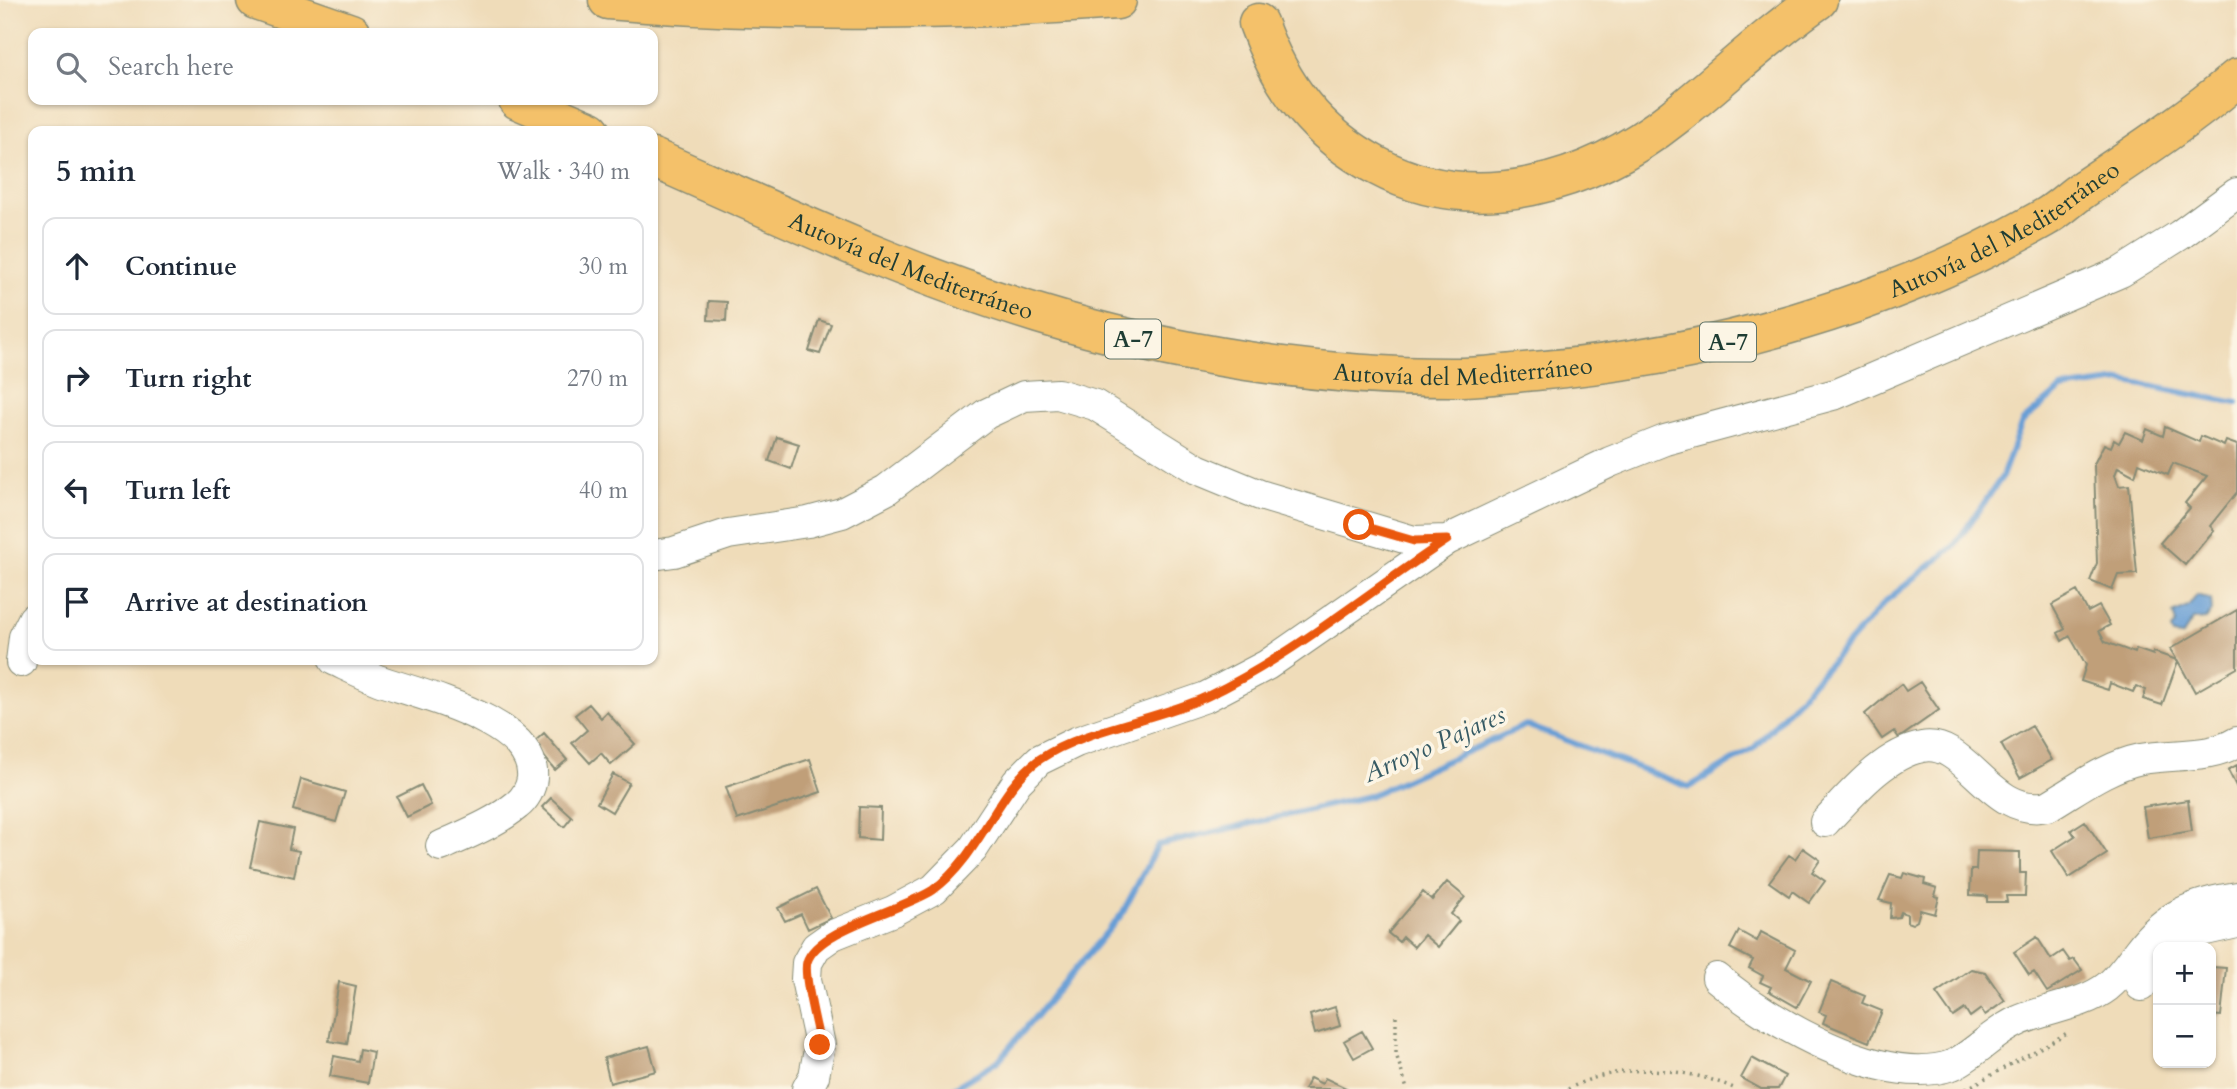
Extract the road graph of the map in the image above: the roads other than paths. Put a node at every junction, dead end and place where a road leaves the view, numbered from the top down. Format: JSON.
{"nodes":[{"id":1,"x":256,"y":0,"type":"edge"},
{"id":2,"x":608,"y":0,"type":"edge"},
{"id":3,"x":1117,"y":0,"type":"edge"},
{"id":4,"x":1818,"y":0,"type":"edge"},
{"id":5,"x":1258,"y":23,"type":"dead end"},
{"id":6,"x":337,"y":28,"type":"edge"},
{"id":7,"x":2237,"y":78,"type":"edge"},
{"id":8,"x":530,"y":105,"type":"edge"},
{"id":9,"x":2237,"y":109,"type":"edge"},
{"id":10,"x":579,"y":126,"type":"edge"},
{"id":11,"x":658,"y":160,"type":"edge"},
{"id":12,"x":2237,"y":193,"type":"edge"},
{"id":13,"x":2048,"y":216,"type":"junction"},
{"id":14,"x":1447,"y":540,"type":"junction"},
{"id":15,"x":658,"y":554,"type":"edge"},
{"id":16,"x":28,"y":629,"type":"edge"},
{"id":17,"x":21,"y":662,"type":"dead end"},
{"id":18,"x":345,"y":665,"type":"edge"},
{"id":19,"x":2237,"y":742,"type":"edge"},
{"id":20,"x":1825,"y":822,"type":"dead end"},
{"id":21,"x":441,"y":846,"type":"dead end"},
{"id":22,"x":2237,"y":897,"type":"edge"},
{"id":23,"x":2237,"y":923,"type":"edge"},
{"id":24,"x":2180,"y":942,"type":"edge"},
{"id":25,"x":1717,"y":978,"type":"dead end"},
{"id":26,"x":807,"y":1089,"type":"edge"}],
"edges":[{"from":1,"to":6,"type":"highway"},
{"from":2,"to":3,"type":"highway"},
{"from":4,"to":5,"type":"highway"},
{"from":7,"to":13,"type":"highway","name":"Autovía del Mediterráneo","number":"A-7"},
{"from":8,"to":10,"type":"highway"},
{"from":9,"to":13,"type":"highway"},
{"from":11,"to":13,"type":"highway","name":"Autovía del Mediterráneo","number":"A-7"},
{"from":12,"to":14,"type":"street"},
{"from":14,"to":15,"type":"street"},
{"from":14,"to":26,"type":"street"},
{"from":16,"to":17,"type":"street"},
{"from":18,"to":21,"type":"street"},
{"from":19,"to":20,"type":"street"},
{"from":22,"to":25,"type":"street"},
{"from":23,"to":24,"type":"street"}]}
